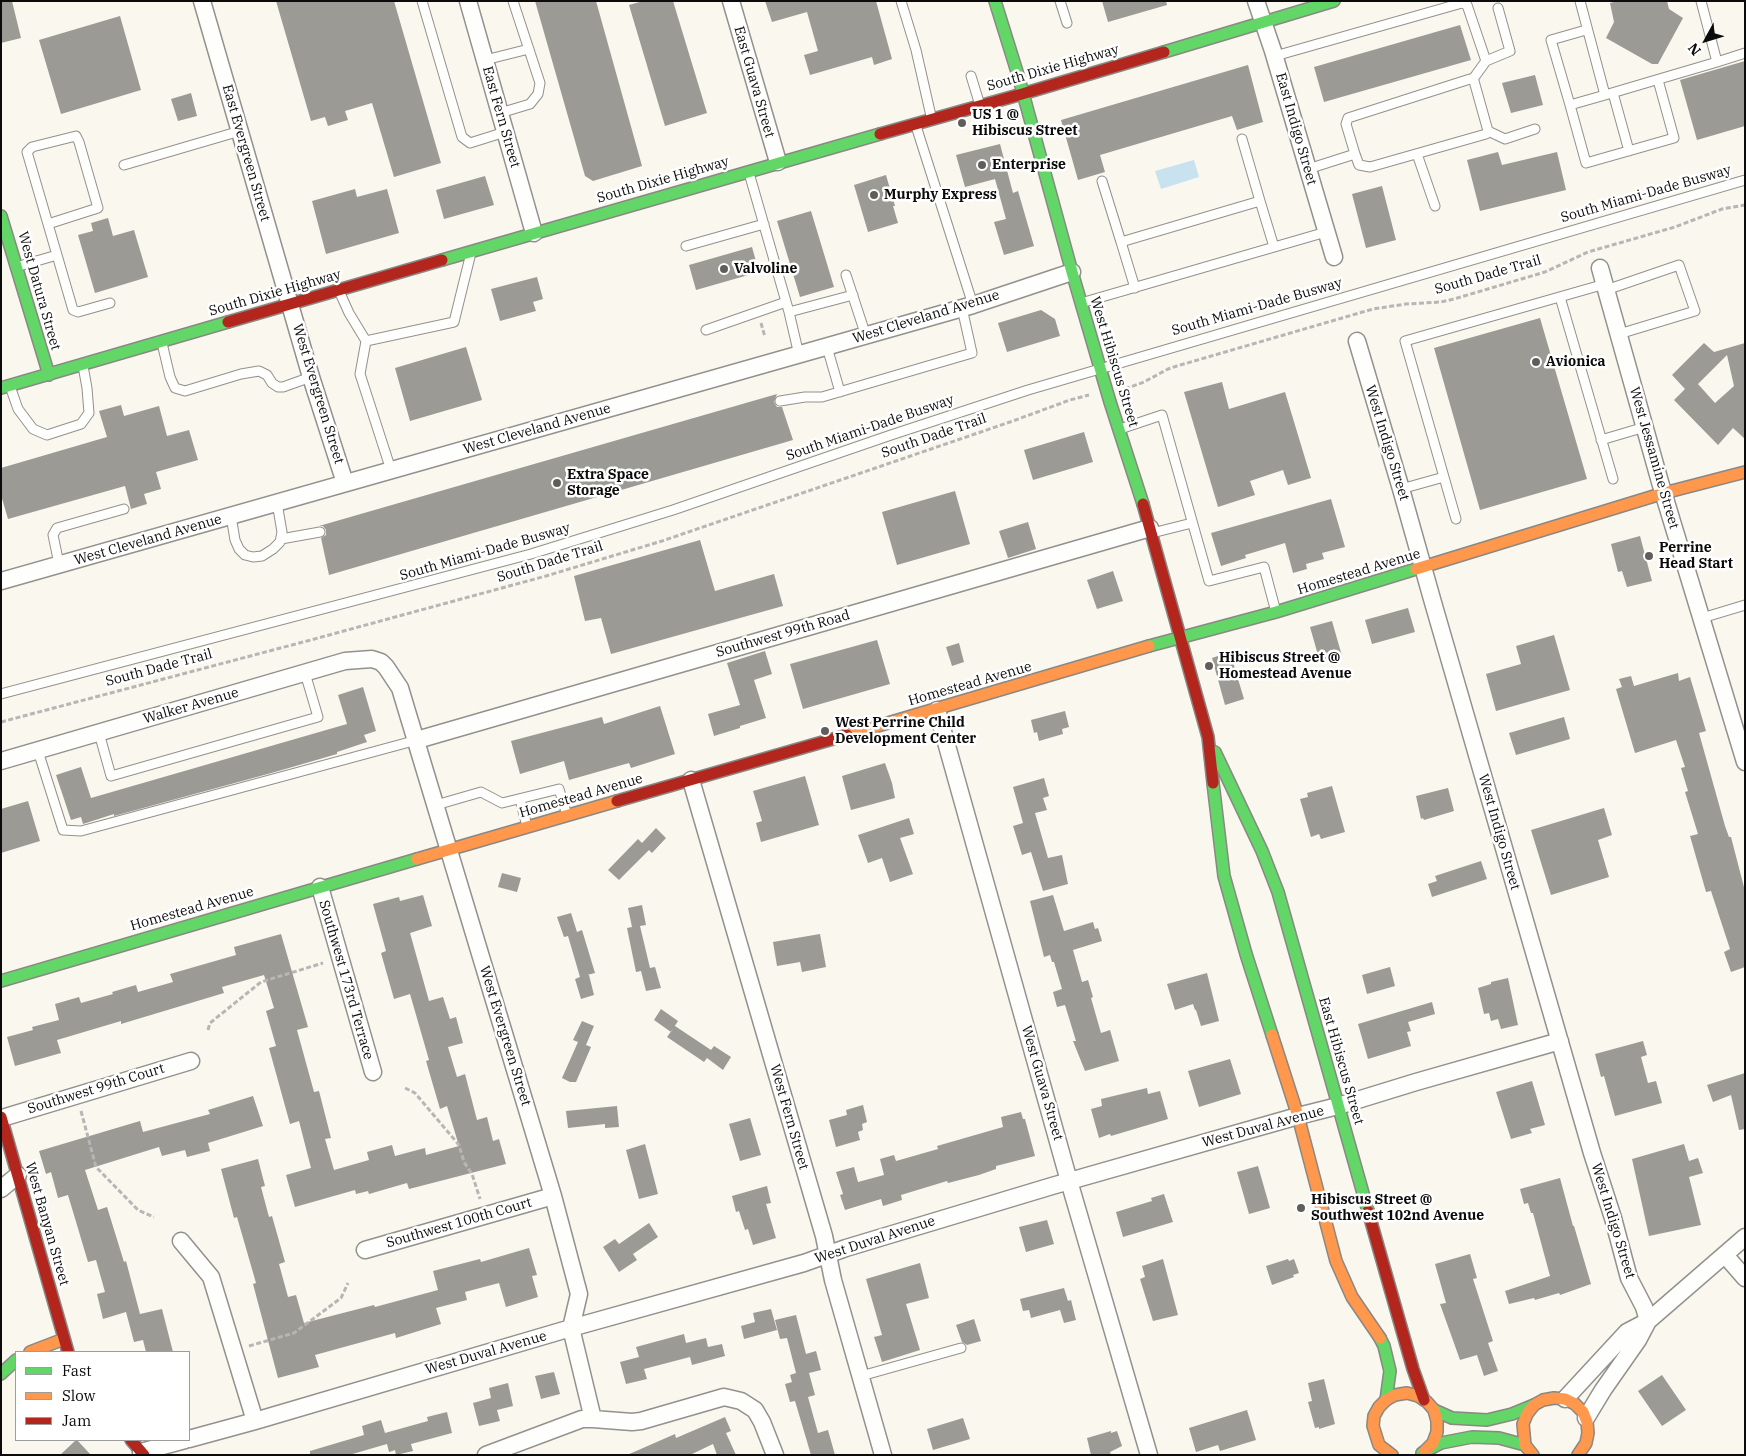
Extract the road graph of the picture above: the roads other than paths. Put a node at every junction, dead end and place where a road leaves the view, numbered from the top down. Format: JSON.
{"nodes":[{"id":1,"x":202,"y":1,"type":"edge"},
{"id":2,"x":422,"y":1,"type":"edge"},
{"id":3,"x":468,"y":1,"type":"edge"},
{"id":4,"x":513,"y":1,"type":"edge"},
{"id":5,"x":730,"y":1,"type":"edge"},
{"id":6,"x":902,"y":1,"type":"edge"},
{"id":7,"x":996,"y":1,"type":"edge"},
{"id":8,"x":1060,"y":1,"type":"edge"},
{"id":9,"x":1256,"y":1,"type":"edge"},
{"id":10,"x":1334,"y":1,"type":"edge"},
{"id":11,"x":1580,"y":1,"type":"edge"},
{"id":12,"x":1701,"y":1,"type":"edge"},
{"id":13,"x":1465,"y":3,"type":"edge"},
{"id":14,"x":1498,"y":8,"type":"dead end"},
{"id":15,"x":1067,"y":22,"type":"dead end"},
{"id":16,"x":1264,"y":22,"type":"junction"},
{"id":17,"x":1586,"y":30,"type":"junction"},
{"id":18,"x":529,"y":49,"type":"junction"},
{"id":19,"x":1745,"y":53,"type":"edge"},
{"id":20,"x":1275,"y":56,"type":"junction"},
{"id":21,"x":485,"y":60,"type":"junction"},
{"id":22,"x":1486,"y":61,"type":"junction"},
{"id":23,"x":1717,"y":62,"type":"junction"},
{"id":24,"x":971,"y":76,"type":"dead end"},
{"id":25,"x":1473,"y":79,"type":"junction"},
{"id":26,"x":1658,"y":80,"type":"junction"},
{"id":27,"x":1022,"y":94,"type":"junction"},
{"id":28,"x":1609,"y":94,"type":"junction"},
{"id":29,"x":980,"y":105,"type":"junction"},
{"id":30,"x":1570,"y":105,"type":"junction"},
{"id":31,"x":500,"y":113,"type":"junction"},
{"id":32,"x":932,"y":118,"type":"junction"},
{"id":33,"x":915,"y":123,"type":"junction"},
{"id":34,"x":1535,"y":129,"type":"dead end"},
{"id":35,"x":240,"y":130,"type":"junction"},
{"id":36,"x":1488,"y":131,"type":"junction"},
{"id":37,"x":505,"y":132,"type":"junction"},
{"id":38,"x":1242,"y":139,"type":"dead end"},
{"id":39,"x":1629,"y":151,"type":"junction"},
{"id":40,"x":1355,"y":154,"type":"junction"},
{"id":41,"x":1417,"y":154,"type":"junction"},
{"id":42,"x":778,"y":162,"type":"junction"},
{"id":43,"x":124,"y":165,"type":"dead end"},
{"id":44,"x":1308,"y":169,"type":"junction"},
{"id":45,"x":749,"y":171,"type":"junction"},
{"id":46,"x":1745,"y":180,"type":"edge"},
{"id":47,"x":1102,"y":181,"type":"dead end"},
{"id":48,"x":1260,"y":202,"type":"junction"},
{"id":49,"x":1435,"y":206,"type":"dead end"},
{"id":50,"x":1,"y":216,"type":"edge"},
{"id":51,"x":48,"y":224,"type":"junction"},
{"id":52,"x":764,"y":224,"type":"junction"},
{"id":53,"x":1326,"y":232,"type":"junction"},
{"id":54,"x":534,"y":233,"type":"junction"},
{"id":55,"x":5,"y":241,"type":"edge"},
{"id":56,"x":1121,"y":242,"type":"junction"},
{"id":57,"x":686,"y":246,"type":"dead end"},
{"id":58,"x":1274,"y":247,"type":"junction"},
{"id":59,"x":471,"y":252,"type":"junction"},
{"id":60,"x":56,"y":255,"type":"junction"},
{"id":61,"x":1334,"y":257,"type":"dead end"},
{"id":62,"x":16,"y":267,"type":"junction"},
{"id":63,"x":1600,"y":268,"type":"dead end"},
{"id":64,"x":1072,"y":272,"type":"junction"},
{"id":65,"x":846,"y":275,"type":"dead end"},
{"id":66,"x":1606,"y":287,"type":"junction"},
{"id":67,"x":1135,"y":288,"type":"junction"},
{"id":68,"x":339,"y":290,"type":"junction"},
{"id":69,"x":853,"y":295,"type":"junction"},
{"id":70,"x":1560,"y":297,"type":"junction"},
{"id":71,"x":786,"y":302,"type":"junction"},
{"id":72,"x":110,"y":303,"type":"dead end"},
{"id":73,"x":1081,"y":303,"type":"junction"},
{"id":74,"x":291,"y":304,"type":"junction"},
{"id":75,"x":967,"y":306,"type":"junction"},
{"id":76,"x":789,"y":312,"type":"junction"},
{"id":77,"x":706,"y":330,"type":"dead end"},
{"id":78,"x":1619,"y":334,"type":"junction"},
{"id":79,"x":866,"y":336,"type":"junction"},
{"id":80,"x":366,"y":341,"type":"junction"},
{"id":81,"x":1357,"y":341,"type":"dead end"},
{"id":82,"x":162,"y":342,"type":"junction"},
{"id":83,"x":828,"y":346,"type":"junction"},
{"id":84,"x":799,"y":354,"type":"junction"},
{"id":85,"x":82,"y":365,"type":"junction"},
{"id":86,"x":1100,"y":368,"type":"junction"},
{"id":87,"x":49,"y":375,"type":"junction"},
{"id":88,"x":311,"y":377,"type":"junction"},
{"id":89,"x":5,"y":387,"type":"edge"},
{"id":90,"x":840,"y":392,"type":"junction"},
{"id":91,"x":780,"y":401,"type":"dead end"},
{"id":92,"x":1645,"y":427,"type":"junction"},
{"id":93,"x":1119,"y":429,"type":"junction"},
{"id":94,"x":1601,"y":440,"type":"junction"},
{"id":95,"x":391,"y":470,"type":"junction"},
{"id":96,"x":1745,"y":472,"type":"edge"},
{"id":97,"x":1444,"y":477,"type":"junction"},
{"id":98,"x":1613,"y":480,"type":"dead end"},
{"id":99,"x":346,"y":483,"type":"junction"},
{"id":100,"x":1402,"y":489,"type":"junction"},
{"id":101,"x":1664,"y":493,"type":"junction"},
{"id":102,"x":277,"y":503,"type":"junction"},
{"id":103,"x":124,"y":509,"type":"dead end"},
{"id":104,"x":231,"y":516,"type":"junction"},
{"id":105,"x":1456,"y":519,"type":"dead end"},
{"id":106,"x":1192,"y":523,"type":"junction"},
{"id":107,"x":1151,"y":530,"type":"junction"},
{"id":108,"x":320,"y":532,"type":"dead end"},
{"id":109,"x":281,"y":539,"type":"junction"},
{"id":110,"x":59,"y":564,"type":"junction"},
{"id":111,"x":1423,"y":568,"type":"junction"},
{"id":112,"x":1,"y":581,"type":"edge"},
{"id":113,"x":1745,"y":605,"type":"edge"},
{"id":114,"x":1276,"y":612,"type":"junction"},
{"id":115,"x":1702,"y":618,"type":"junction"},
{"id":116,"x":1181,"y":637,"type":"junction"},
{"id":117,"x":381,"y":662,"type":"joint"},
{"id":118,"x":305,"y":672,"type":"junction"},
{"id":119,"x":1,"y":694,"type":"edge"},
{"id":120,"x":937,"y":710,"type":"junction"},
{"id":121,"x":99,"y":733,"type":"junction"},
{"id":122,"x":1208,"y":737,"type":"junction"},
{"id":123,"x":417,"y":740,"type":"junction"},
{"id":124,"x":38,"y":751,"type":"junction"},
{"id":125,"x":1,"y":761,"type":"edge"},
{"id":126,"x":1745,"y":762,"type":"edge"},
{"id":127,"x":692,"y":780,"type":"junction"},
{"id":128,"x":520,"y":799,"type":"junction"},
{"id":129,"x":436,"y":805,"type":"junction"},
{"id":130,"x":567,"y":815,"type":"junction"},
{"id":131,"x":527,"y":826,"type":"junction"},
{"id":132,"x":450,"y":850,"type":"junction"},
{"id":133,"x":320,"y":887,"type":"junction"},
{"id":134,"x":1,"y":981,"type":"edge"},
{"id":135,"x":1560,"y":1041,"type":"junction"},
{"id":136,"x":191,"y":1061,"type":"dead end"},
{"id":137,"x":373,"y":1072,"type":"dead end"},
{"id":138,"x":1338,"y":1106,"type":"junction"},
{"id":139,"x":1298,"y":1116,"type":"junction"},
{"id":140,"x":1,"y":1117,"type":"edge"},
{"id":141,"x":18,"y":1175,"type":"junction"},
{"id":142,"x":1069,"y":1181,"type":"junction"},
{"id":143,"x":1,"y":1189,"type":"edge"},
{"id":144,"x":553,"y":1196,"type":"junction"},
{"id":145,"x":1745,"y":1237,"type":"edge"},
{"id":146,"x":181,"y":1241,"type":"dead end"},
{"id":147,"x":364,"y":1250,"type":"dead end"},
{"id":148,"x":827,"y":1255,"type":"junction"},
{"id":149,"x":1725,"y":1255,"type":"junction"},
{"id":150,"x":1745,"y":1278,"type":"edge"},
{"id":151,"x":1648,"y":1321,"type":"junction"},
{"id":152,"x":571,"y":1328,"type":"junction"},
{"id":153,"x":64,"y":1339,"type":"junction"},
{"id":154,"x":962,"y":1348,"type":"dead end"},
{"id":155,"x":33,"y":1351,"type":"edge"},
{"id":156,"x":68,"y":1351,"type":"edge"},
{"id":157,"x":15,"y":1361,"type":"edge"},
{"id":158,"x":1,"y":1374,"type":"edge"},
{"id":159,"x":861,"y":1376,"type":"junction"},
{"id":160,"x":1565,"y":1399,"type":"junction"},
{"id":161,"x":1386,"y":1400,"type":"junction"},
{"id":162,"x":1424,"y":1400,"type":"junction"},
{"id":163,"x":1534,"y":1405,"type":"junction"},
{"id":164,"x":1434,"y":1410,"type":"junction"},
{"id":165,"x":1586,"y":1418,"type":"junction"},
{"id":166,"x":593,"y":1419,"type":"junction"},
{"id":167,"x":255,"y":1421,"type":"junction"},
{"id":168,"x":190,"y":1438,"type":"edge"},
{"id":169,"x":177,"y":1441,"type":"edge"},
{"id":170,"x":1526,"y":1445,"type":"junction"},
{"id":171,"x":139,"y":1449,"type":"edge"},
{"id":172,"x":1380,"y":1450,"type":"edge"},
{"id":173,"x":1422,"y":1453,"type":"edge"},
{"id":174,"x":1580,"y":1454,"type":"edge"},
{"id":175,"x":486,"y":1455,"type":"edge"},
{"id":176,"x":775,"y":1455,"type":"edge"},
{"id":177,"x":883,"y":1455,"type":"edge"},
{"id":178,"x":1149,"y":1455,"type":"edge"},
{"id":179,"x":1392,"y":1455,"type":"edge"},
{"id":180,"x":1533,"y":1455,"type":"edge"}],
"edges":[{"from":1,"to":35,"type":"street","name":"East Evergreen Street"},
{"from":2,"to":37,"type":"lane"},
{"from":3,"to":21,"type":"street","name":"East Fern Street"},
{"from":4,"to":18,"type":"lane"},
{"from":5,"to":42,"type":"street","name":"East Guava Street"},
{"from":6,"to":32,"type":"lane"},
{"from":7,"to":27,"type":"main road"},
{"from":8,"to":15,"type":"lane"},
{"from":9,"to":16,"type":"street","name":"East Indigo Street"},
{"from":10,"to":16,"type":"main road","name":"South Dixie Highway"},
{"from":11,"to":17,"type":"lane"},
{"from":12,"to":23,"type":"lane"},
{"from":13,"to":20,"type":"lane"},
{"from":13,"to":22,"type":"lane"},
{"from":14,"to":22,"type":"lane"},
{"from":16,"to":20,"type":"street","name":"East Indigo Street"},
{"from":16,"to":27,"type":"main road","name":"South Dixie Highway"},
{"from":17,"to":28,"type":"lane"},
{"from":17,"to":30,"type":"lane"},
{"from":18,"to":21,"type":"lane"},
{"from":18,"to":31,"type":"lane"},
{"from":19,"to":23,"type":"lane"},
{"from":20,"to":44,"type":"street","name":"East Indigo Street"},
{"from":21,"to":31,"type":"street","name":"East Fern Street"},
{"from":22,"to":25,"type":"lane"},
{"from":23,"to":26,"type":"lane"},
{"from":24,"to":29,"type":"lane"},
{"from":25,"to":36,"type":"lane"},
{"from":25,"to":40,"type":"lane"},
{"from":26,"to":28,"type":"lane"},
{"from":26,"to":39,"type":"lane"},
{"from":27,"to":29,"type":"main road","name":"South Dixie Highway"},
{"from":27,"to":64,"type":"main road","name":"West Hibiscus Street"},
{"from":28,"to":30,"type":"lane"},
{"from":28,"to":39,"type":"lane"},
{"from":29,"to":32,"type":"main road","name":"South Dixie Highway"},
{"from":30,"to":39,"type":"lane"},
{"from":31,"to":37,"type":"street","name":"East Fern Street"},
{"from":32,"to":33,"type":"main road","name":"South Dixie Highway"},
{"from":33,"to":42,"type":"main road","name":"South Dixie Highway"},
{"from":33,"to":75,"type":"lane"},
{"from":34,"to":36,"type":"lane"},
{"from":35,"to":43,"type":"lane"},
{"from":35,"to":74,"type":"street","name":"East Evergreen Street"},
{"from":36,"to":41,"type":"lane"},
{"from":37,"to":54,"type":"street","name":"East Fern Street"},
{"from":38,"to":48,"type":"lane"},
{"from":40,"to":41,"type":"lane"},
{"from":40,"to":44,"type":"lane"},
{"from":41,"to":49,"type":"lane"},
{"from":42,"to":45,"type":"main road","name":"South Dixie Highway"},
{"from":44,"to":53,"type":"street","name":"East Indigo Street"},
{"from":45,"to":52,"type":"lane"},
{"from":45,"to":54,"type":"main road","name":"South Dixie Highway"},
{"from":46,"to":86,"type":"lane","name":"South Miami-Dade Busway"},
{"from":47,"to":56,"type":"lane"},
{"from":48,"to":56,"type":"lane"},
{"from":48,"to":58,"type":"lane"},
{"from":50,"to":55,"type":"main road","name":"West Datura Street"},
{"from":51,"to":51,"type":"lane"},
{"from":51,"to":60,"type":"lane"},
{"from":52,"to":57,"type":"lane"},
{"from":52,"to":71,"type":"lane"},
{"from":53,"to":58,"type":"lane"},
{"from":53,"to":61,"type":"street","name":"East Indigo Street"},
{"from":54,"to":59,"type":"main road","name":"South Dixie Highway"},
{"from":55,"to":62,"type":"main road","name":"West Datura Street"},
{"from":56,"to":67,"type":"lane"},
{"from":58,"to":67,"type":"lane"},
{"from":59,"to":68,"type":"main road","name":"South Dixie Highway"},
{"from":59,"to":80,"type":"lane"},
{"from":60,"to":62,"type":"lane"},
{"from":60,"to":72,"type":"lane"},
{"from":62,"to":87,"type":"main road","name":"West Datura Street"},
{"from":63,"to":66,"type":"street","name":"West Jessamine Street"},
{"from":64,"to":73,"type":"main road","name":"West Hibiscus Street"},
{"from":64,"to":75,"type":"street","name":"West Cleveland Avenue"},
{"from":65,"to":69,"type":"lane"},
{"from":66,"to":70,"type":"lane"},
{"from":66,"to":78,"type":"street","name":"West Jessamine Street"},
{"from":66,"to":78,"type":"lane"},
{"from":67,"to":73,"type":"lane"},
{"from":68,"to":74,"type":"main road","name":"South Dixie Highway"},
{"from":68,"to":80,"type":"lane"},
{"from":69,"to":76,"type":"lane"},
{"from":69,"to":79,"type":"lane"},
{"from":70,"to":94,"type":"lane"},
{"from":70,"to":97,"type":"lane"},
{"from":71,"to":76,"type":"lane"},
{"from":71,"to":77,"type":"lane"},
{"from":73,"to":86,"type":"main road","name":"West Hibiscus Street"},
{"from":74,"to":82,"type":"main road","name":"South Dixie Highway"},
{"from":74,"to":88,"type":"street","name":"West Evergreen Street"},
{"from":75,"to":79,"type":"street","name":"West Cleveland Avenue"},
{"from":75,"to":90,"type":"lane"},
{"from":76,"to":84,"type":"lane"},
{"from":78,"to":92,"type":"street","name":"West Jessamine Street"},
{"from":79,"to":83,"type":"street","name":"West Cleveland Avenue"},
{"from":80,"to":95,"type":"lane"},
{"from":81,"to":100,"type":"street","name":"West Indigo Street"},
{"from":82,"to":85,"type":"main road","name":"South Dixie Highway"},
{"from":82,"to":88,"type":"lane"},
{"from":83,"to":84,"type":"street","name":"West Cleveland Avenue"},
{"from":83,"to":90,"type":"lane"},
{"from":84,"to":95,"type":"street","name":"West Cleveland Avenue"},
{"from":85,"to":87,"type":"main road","name":"South Dixie Highway"},
{"from":85,"to":89,"type":"lane"},
{"from":86,"to":93,"type":"main road","name":"West Hibiscus Street"},
{"from":86,"to":119,"type":"lane","name":"South Miami-Dade Busway"},
{"from":87,"to":89,"type":"main road","name":"South Dixie Highway"},
{"from":88,"to":99,"type":"street","name":"West Evergreen Street"},
{"from":90,"to":91,"type":"lane"},
{"from":92,"to":94,"type":"lane"},
{"from":92,"to":101,"type":"street","name":"West Jessamine Street"},
{"from":93,"to":106,"type":"lane"},
{"from":93,"to":107,"type":"main road","name":"West Hibiscus Street"},
{"from":94,"to":98,"type":"lane"},
{"from":95,"to":99,"type":"street","name":"West Cleveland Avenue"},
{"from":96,"to":101,"type":"main road","name":"Homestead Avenue"},
{"from":97,"to":100,"type":"lane"},
{"from":97,"to":105,"type":"lane"},
{"from":99,"to":102,"type":"street","name":"West Cleveland Avenue"},
{"from":100,"to":111,"type":"street","name":"West Indigo Street"},
{"from":101,"to":111,"type":"main road","name":"Homestead Avenue"},
{"from":101,"to":115,"type":"street","name":"West Jessamine Street"},
{"from":102,"to":104,"type":"street","name":"West Cleveland Avenue"},
{"from":102,"to":109,"type":"lane"},
{"from":103,"to":110,"type":"lane"},
{"from":104,"to":109,"type":"lane"},
{"from":104,"to":110,"type":"street","name":"West Cleveland Avenue"},
{"from":106,"to":107,"type":"lane"},
{"from":106,"to":114,"type":"lane"},
{"from":107,"to":116,"type":"main road","name":"West Hibiscus Street"},
{"from":107,"to":123,"type":"street","name":"Southwest 99th Road"},
{"from":108,"to":109,"type":"lane"},
{"from":110,"to":112,"type":"street","name":"West Cleveland Avenue"},
{"from":111,"to":114,"type":"main road","name":"Homestead Avenue"},
{"from":111,"to":135,"type":"street","name":"West Indigo Street"},
{"from":113,"to":115,"type":"lane"},
{"from":114,"to":116,"type":"main road","name":"Homestead Avenue"},
{"from":115,"to":126,"type":"street","name":"West Jessamine Street"},
{"from":116,"to":120,"type":"main road","name":"Homestead Avenue"},
{"from":116,"to":122,"type":"main road","name":"East Hibiscus Street"},
{"from":117,"to":118,"type":"street","name":"Walker Avenue"},
{"from":117,"to":123,"type":"street","name":"West Evergreen Street"},
{"from":118,"to":121,"type":"street","name":"Walker Avenue"},
{"from":118,"to":121,"type":"lane"},
{"from":120,"to":127,"type":"main road","name":"Homestead Avenue"},
{"from":120,"to":142,"type":"street","name":"West Guava Street"},
{"from":121,"to":124,"type":"street","name":"Walker Avenue"},
{"from":122,"to":138,"type":"main road","name":"East Hibiscus Street"},
{"from":122,"to":139,"type":"main road","name":"East Hibiscus Street"},
{"from":123,"to":124,"type":"lane"},
{"from":123,"to":129,"type":"street","name":"West Evergreen Street"},
{"from":124,"to":125,"type":"street","name":"Walker Avenue"},
{"from":127,"to":130,"type":"main road","name":"Homestead Avenue"},
{"from":127,"to":148,"type":"street","name":"West Fern Street"},
{"from":128,"to":129,"type":"lane"},
{"from":128,"to":130,"type":"lane"},
{"from":128,"to":131,"type":"lane"},
{"from":129,"to":132,"type":"street","name":"West Evergreen Street"},
{"from":130,"to":131,"type":"main road","name":"Homestead Avenue"},
{"from":131,"to":132,"type":"main road","name":"Homestead Avenue"},
{"from":132,"to":133,"type":"main road","name":"Homestead Avenue"},
{"from":132,"to":144,"type":"street","name":"West Evergreen Street"},
{"from":133,"to":134,"type":"main road","name":"Homestead Avenue"},
{"from":133,"to":137,"type":"street","name":"Southwest 173rd Terrace"},
{"from":135,"to":138,"type":"street","name":"West Duval Avenue"},
{"from":135,"to":151,"type":"street","name":"West Indigo Street"},
{"from":136,"to":140,"type":"street","name":"Southwest 99th Court"},
{"from":138,"to":139,"type":"street","name":"West Duval Avenue"},
{"from":138,"to":162,"type":"main road","name":"East Hibiscus Street"},
{"from":139,"to":142,"type":"street","name":"West Duval Avenue"},
{"from":139,"to":161,"type":"main road","name":"East Hibiscus Street"},
{"from":140,"to":141,"type":"main road","name":"West Banyan Street"},
{"from":141,"to":143,"type":"street"},
{"from":141,"to":153,"type":"main road","name":"West Banyan Street"},
{"from":142,"to":148,"type":"street","name":"West Duval Avenue"},
{"from":142,"to":178,"type":"street","name":"West Guava Street"},
{"from":144,"to":147,"type":"street","name":"Southwest 100th Court"},
{"from":144,"to":152,"type":"street","name":"West Evergreen Street"},
{"from":145,"to":149,"type":"street"},
{"from":146,"to":167,"type":"street"},
{"from":148,"to":152,"type":"street","name":"West Duval Avenue"},
{"from":148,"to":159,"type":"street","name":"West Fern Street"},
{"from":149,"to":150,"type":"street"},
{"from":149,"to":151,"type":"street"},
{"from":151,"to":160,"type":"street"},
{"from":151,"to":165,"type":"street"},
{"from":152,"to":166,"type":"street","name":"West Evergreen Street"},
{"from":152,"to":167,"type":"street","name":"West Duval Avenue"},
{"from":153,"to":155,"type":"main road"},
{"from":153,"to":156,"type":"main road","name":"West Banyan Street"},
{"from":154,"to":159,"type":"lane"},
{"from":157,"to":158,"type":"main road"},
{"from":159,"to":177,"type":"street","name":"West Fern Street"},
{"from":160,"to":163,"type":"main road"},
{"from":160,"to":165,"type":"main road"},
{"from":161,"to":162,"type":"main road"},
{"from":161,"to":172,"type":"main road"},
{"from":162,"to":164,"type":"main road"},
{"from":163,"to":164,"type":"main road"},
{"from":163,"to":170,"type":"main road"},
{"from":164,"to":173,"type":"main road"},
{"from":165,"to":174,"type":"main road"},
{"from":166,"to":175,"type":"street"},
{"from":166,"to":176,"type":"street"},
{"from":167,"to":168,"type":"street","name":"West Duval Avenue"},
{"from":169,"to":171,"type":"street","name":"West Duval Avenue"},
{"from":170,"to":173,"type":"main road"},
{"from":170,"to":180,"type":"main road"},
{"from":172,"to":179,"type":"main road"}]}
